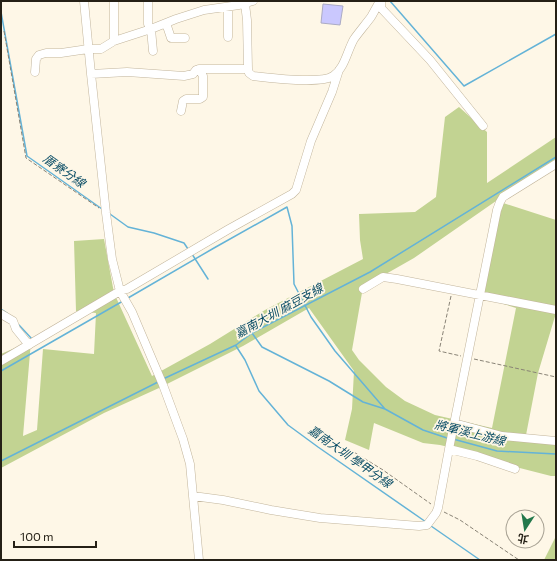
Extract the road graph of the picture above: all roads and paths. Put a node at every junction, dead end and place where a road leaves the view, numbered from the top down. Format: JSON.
{"nodes":[{"id":1,"x":84,"y":1,"type":"edge"},
{"id":2,"x":114,"y":1,"type":"edge"},
{"id":3,"x":148,"y":1,"type":"edge"},
{"id":4,"x":380,"y":1,"type":"edge"},
{"id":5,"x":249,"y":2,"type":"edge"},
{"id":6,"x":228,"y":7,"type":"junction"},
{"id":7,"x":166,"y":23,"type":"junction"},
{"id":8,"x":151,"y":29,"type":"junction"},
{"id":9,"x":4,"y":31,"type":"dead end"},
{"id":10,"x":228,"y":37,"type":"dead end"},
{"id":11,"x":185,"y":38,"type":"dead end"},
{"id":12,"x":114,"y":42,"type":"junction"},
{"id":13,"x":88,"y":49,"type":"junction"},
{"id":14,"x":153,"y":51,"type":"dead end"},
{"id":15,"x":248,"y":69,"type":"junction"},
{"id":16,"x":199,"y":70,"type":"junction"},
{"id":17,"x":339,"y":70,"type":"junction"},
{"id":18,"x":35,"y":72,"type":"dead end"},
{"id":19,"x":91,"y":74,"type":"junction"},
{"id":20,"x":181,"y":111,"type":"dead end"},
{"id":21,"x":483,"y":126,"type":"dead end"},
{"id":22,"x":556,"y":164,"type":"edge"},
{"id":23,"x":106,"y":213,"type":"junction"},
{"id":24,"x":364,"y":289,"type":"dead end"},
{"id":25,"x":453,"y":289,"type":"junction"},
{"id":26,"x":120,"y":291,"type":"junction"},
{"id":27,"x":480,"y":295,"type":"junction"},
{"id":28,"x":556,"y":310,"type":"edge"},
{"id":29,"x":1,"y":314,"type":"edge"},
{"id":30,"x":29,"y":344,"type":"junction"},
{"id":31,"x":467,"y":357,"type":"junction"},
{"id":32,"x":1,"y":361,"type":"edge"},
{"id":33,"x":556,"y":378,"type":"edge"},
{"id":34,"x":454,"y":423,"type":"junction"},
{"id":35,"x":556,"y":441,"type":"edge"},
{"id":36,"x":449,"y":449,"type":"junction"},
{"id":37,"x":514,"y":469,"type":"dead end"},
{"id":38,"x":194,"y":496,"type":"junction"},
{"id":39,"x":200,"y":560,"type":"edge"}],
"edges":[{"from":1,"to":13,"type":"lane"},
{"from":2,"to":12,"type":"lane"},
{"from":3,"to":8,"type":"lane"},
{"from":4,"to":17,"type":"lane"},
{"from":4,"to":21,"type":"lane"},
{"from":5,"to":6,"type":"lane"},
{"from":5,"to":15,"type":"lane"},
{"from":6,"to":7,"type":"lane"},
{"from":6,"to":10,"type":"lane"},
{"from":7,"to":8,"type":"lane"},
{"from":7,"to":11,"type":"lane"},
{"from":8,"to":12,"type":"lane"},
{"from":8,"to":14,"type":"lane"},
{"from":9,"to":23,"type":"path"},
{"from":12,"to":13,"type":"lane"},
{"from":13,"to":18,"type":"lane"},
{"from":13,"to":19,"type":"lane"},
{"from":15,"to":16,"type":"lane"},
{"from":15,"to":17,"type":"lane"},
{"from":16,"to":19,"type":"lane"},
{"from":16,"to":20,"type":"lane"},
{"from":17,"to":26,"type":"lane"},
{"from":19,"to":23,"type":"lane"},
{"from":22,"to":27,"type":"lane"},
{"from":23,"to":26,"type":"lane"},
{"from":24,"to":25,"type":"lane"},
{"from":25,"to":27,"type":"lane"},
{"from":25,"to":31,"type":"path"},
{"from":26,"to":30,"type":"lane"},
{"from":26,"to":38,"type":"lane"},
{"from":27,"to":28,"type":"lane"},
{"from":27,"to":31,"type":"lane"},
{"from":29,"to":30,"type":"lane"},
{"from":30,"to":32,"type":"lane"},
{"from":31,"to":33,"type":"path"},
{"from":31,"to":34,"type":"lane"},
{"from":34,"to":35,"type":"lane"},
{"from":34,"to":36,"type":"lane"},
{"from":36,"to":37,"type":"lane"},
{"from":36,"to":38,"type":"lane"},
{"from":38,"to":39,"type":"lane"}]}
